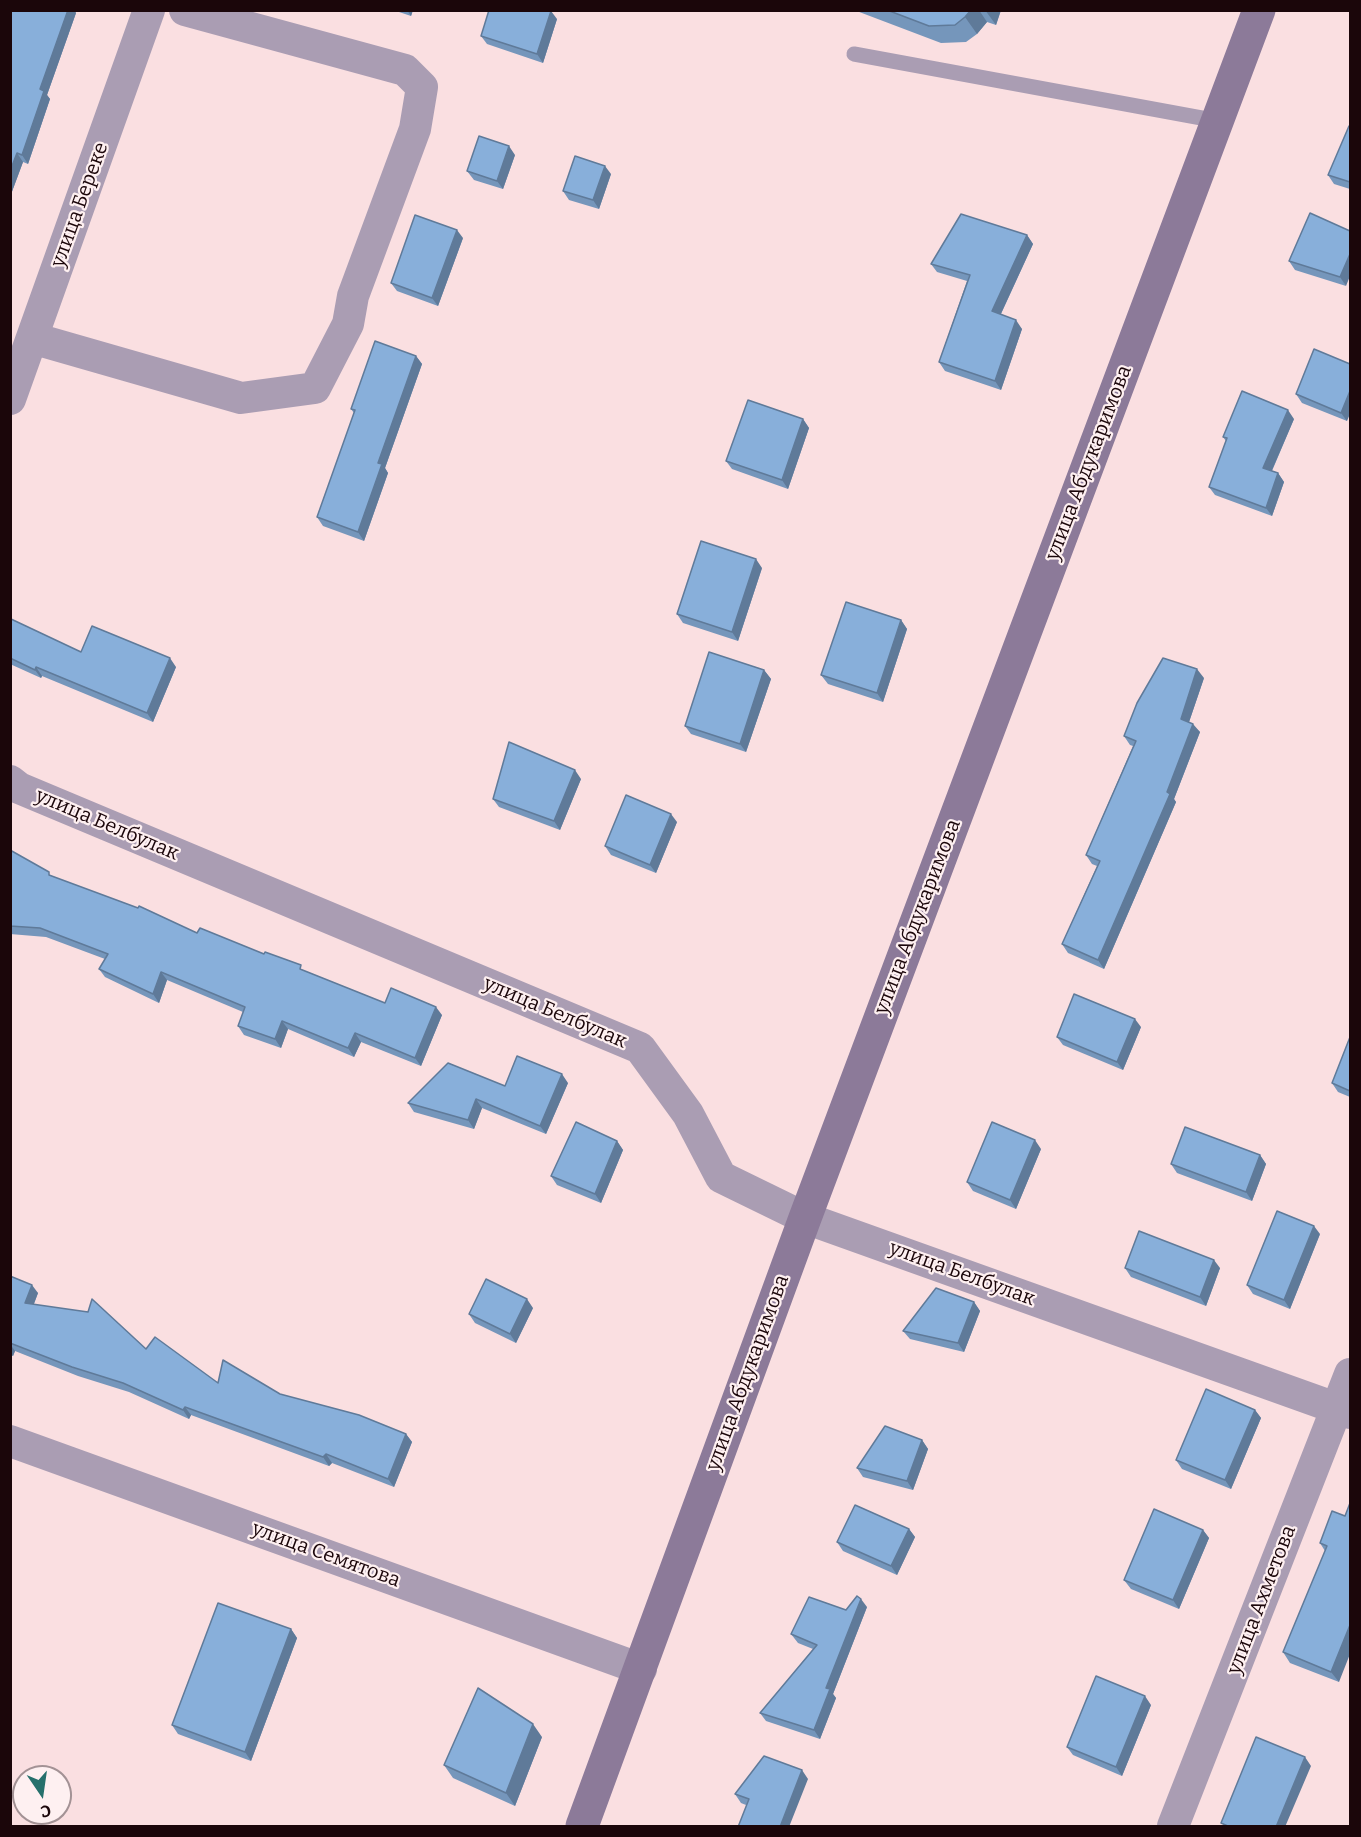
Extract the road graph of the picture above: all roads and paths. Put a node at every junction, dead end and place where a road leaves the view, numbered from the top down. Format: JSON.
{"nodes":[{"id":1,"x":149,"y":10,"type":"edge"},
{"id":2,"x":185,"y":10,"type":"edge"},
{"id":3,"x":1259,"y":10,"type":"edge"},
{"id":4,"x":854,"y":54,"type":"dead end"},
{"id":5,"x":1218,"y":122,"type":"junction"},
{"id":6,"x":32,"y":338,"type":"junction"},
{"id":7,"x":10,"y":399,"type":"edge"},
{"id":8,"x":10,"y":781,"type":"edge"},
{"id":9,"x":805,"y":1218,"type":"junction"},
{"id":10,"x":1350,"y":1374,"type":"edge"},
{"id":11,"x":1344,"y":1410,"type":"edge"},
{"id":12,"x":10,"y":1441,"type":"edge"},
{"id":13,"x":640,"y":1669,"type":"junction"},
{"id":14,"x":582,"y":1827,"type":"edge"},
{"id":15,"x":1173,"y":1827,"type":"edge"}],
"edges":[{"from":1,"to":6,"type":"street","name":"улица Береке"},
{"from":2,"to":6,"type":"street"},
{"from":3,"to":5,"type":"main road","name":"улица Абдукаримова"},
{"from":4,"to":5,"type":"lane"},
{"from":5,"to":9,"type":"main road","name":"улица Абдукаримова"},
{"from":6,"to":7,"type":"street","name":"улица Береке"},
{"from":8,"to":9,"type":"street","name":"улица Белбулак"},
{"from":9,"to":11,"type":"street","name":"улица Белбулак"},
{"from":9,"to":13,"type":"main road","name":"улица Абдукаримова"},
{"from":10,"to":11,"type":"street","name":"улица Ахметова"},
{"from":11,"to":15,"type":"street","name":"улица Ахметова"},
{"from":12,"to":13,"type":"street","name":"улица Семятова"},
{"from":13,"to":14,"type":"main road","name":"улица Абдукаримова"}]}
